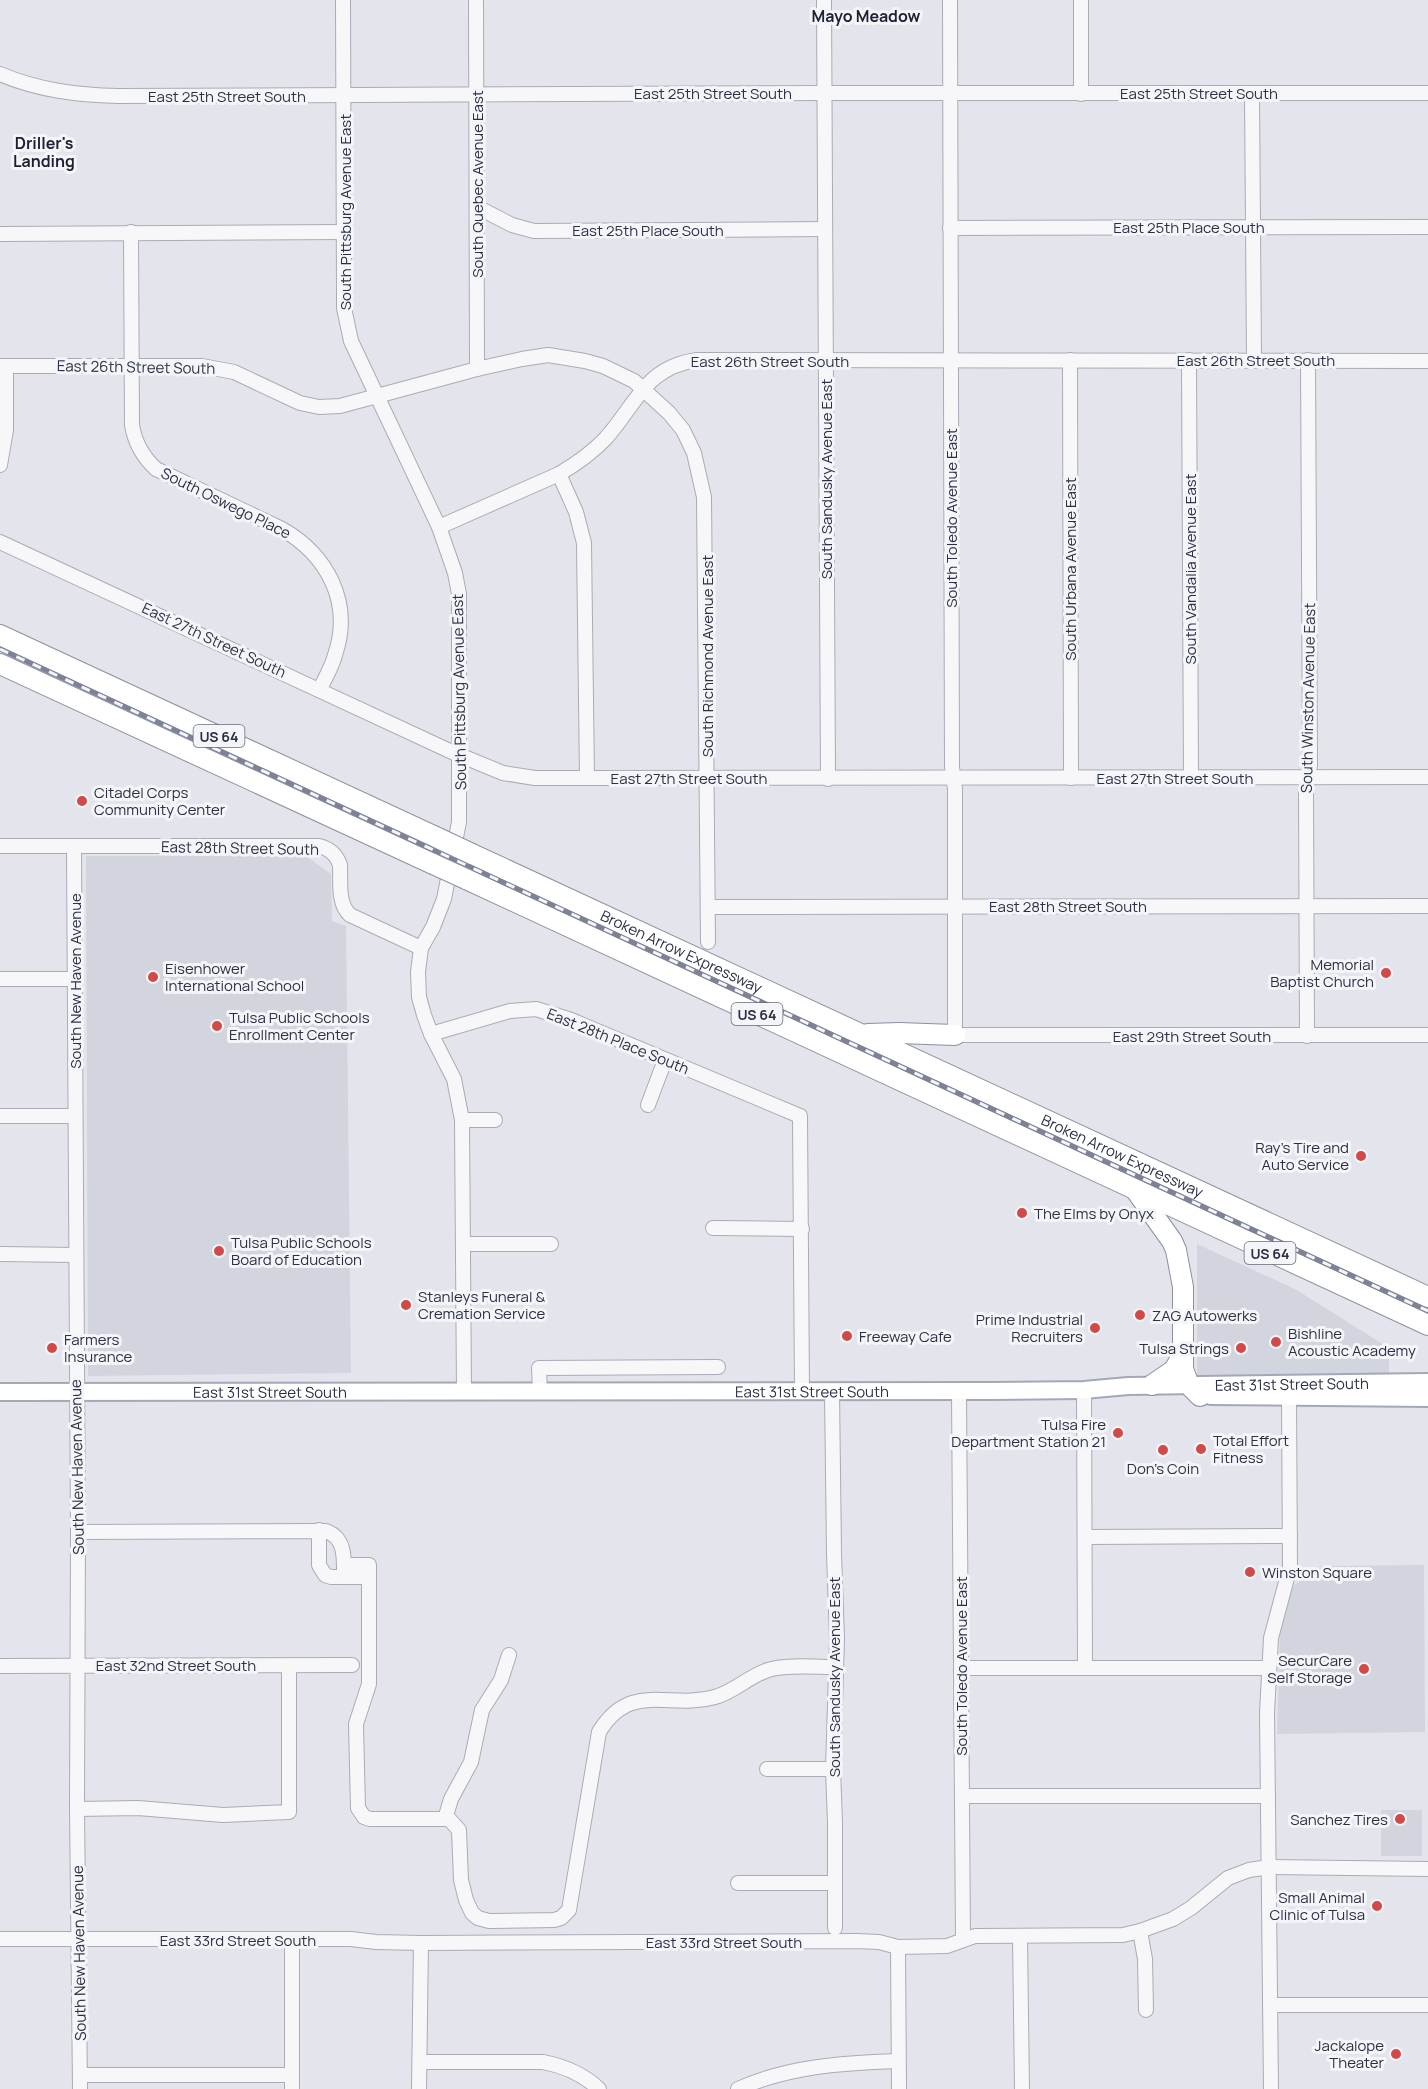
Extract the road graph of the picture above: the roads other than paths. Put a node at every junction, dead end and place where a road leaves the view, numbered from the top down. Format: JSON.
{"nodes":[{"id":1,"x":343,"y":0,"type":"edge"},
{"id":2,"x":476,"y":0,"type":"edge"},
{"id":3,"x":824,"y":0,"type":"edge"},
{"id":4,"x":950,"y":0,"type":"edge"},
{"id":5,"x":1081,"y":0,"type":"edge"},
{"id":6,"x":0,"y":74,"type":"edge"},
{"id":7,"x":825,"y":93,"type":"junction"},
{"id":8,"x":1252,"y":93,"type":"junction"},
{"id":9,"x":1428,"y":93,"type":"edge"},
{"id":10,"x":477,"y":94,"type":"junction"},
{"id":11,"x":950,"y":94,"type":"junction"},
{"id":12,"x":1081,"y":94,"type":"junction"},
{"id":13,"x":344,"y":95,"type":"junction"},
{"id":14,"x":477,"y":207,"type":"junction"},
{"id":15,"x":1253,"y":227,"type":"junction"},
{"id":16,"x":1428,"y":227,"type":"edge"},
{"id":17,"x":950,"y":228,"type":"junction"},
{"id":18,"x":825,"y":229,"type":"junction"},
{"id":19,"x":131,"y":232,"type":"junction"},
{"id":20,"x":345,"y":232,"type":"junction"},
{"id":21,"x":0,"y":234,"type":"edge"},
{"id":22,"x":951,"y":360,"type":"junction"},
{"id":23,"x":1070,"y":360,"type":"junction"},
{"id":24,"x":1189,"y":360,"type":"junction"},
{"id":25,"x":1254,"y":360,"type":"junction"},
{"id":26,"x":1308,"y":360,"type":"junction"},
{"id":27,"x":826,"y":361,"type":"junction"},
{"id":28,"x":1428,"y":361,"type":"edge"},
{"id":29,"x":3,"y":366,"type":"edge"},
{"id":30,"x":131,"y":366,"type":"junction"},
{"id":31,"x":477,"y":369,"type":"junction"},
{"id":32,"x":645,"y":389,"type":"junction"},
{"id":33,"x":376,"y":397,"type":"junction"},
{"id":34,"x":0,"y":465,"type":"edge"},
{"id":35,"x":559,"y":474,"type":"junction"},
{"id":36,"x":439,"y":527,"type":"junction"},
{"id":37,"x":0,"y":542,"type":"edge"},
{"id":38,"x":0,"y":635,"type":"edge"},
{"id":39,"x":0,"y":664,"type":"edge"},
{"id":40,"x":320,"y":689,"type":"junction"},
{"id":41,"x":460,"y":755,"type":"junction"},
{"id":42,"x":1308,"y":777,"type":"junction"},
{"id":43,"x":1428,"y":777,"type":"edge"},
{"id":44,"x":587,"y":778,"type":"junction"},
{"id":45,"x":828,"y":778,"type":"junction"},
{"id":46,"x":953,"y":778,"type":"junction"},
{"id":47,"x":1071,"y":778,"type":"junction"},
{"id":48,"x":1191,"y":778,"type":"junction"},
{"id":49,"x":707,"y":779,"type":"junction"},
{"id":50,"x":0,"y":846,"type":"edge"},
{"id":51,"x":74,"y":846,"type":"junction"},
{"id":52,"x":956,"y":906,"type":"junction"},
{"id":53,"x":1306,"y":906,"type":"junction"},
{"id":54,"x":1428,"y":906,"type":"edge"},
{"id":55,"x":708,"y":907,"type":"junction"},
{"id":56,"x":708,"y":942,"type":"dead end"},
{"id":57,"x":421,"y":948,"type":"junction"},
{"id":58,"x":0,"y":979,"type":"edge"},
{"id":59,"x":74,"y":979,"type":"junction"},
{"id":60,"x":431,"y":1034,"type":"junction"},
{"id":61,"x":862,"y":1034,"type":"junction"},
{"id":62,"x":955,"y":1035,"type":"junction"},
{"id":63,"x":1428,"y":1035,"type":"edge"},
{"id":64,"x":1307,"y":1036,"type":"junction"},
{"id":65,"x":665,"y":1060,"type":"junction"},
{"id":66,"x":648,"y":1105,"type":"dead end"},
{"id":67,"x":0,"y":1116,"type":"edge"},
{"id":68,"x":75,"y":1116,"type":"junction"},
{"id":69,"x":462,"y":1120,"type":"junction"},
{"id":70,"x":495,"y":1120,"type":"dead end"},
{"id":71,"x":1136,"y":1191,"type":"junction"},
{"id":72,"x":713,"y":1228,"type":"dead end"},
{"id":73,"x":802,"y":1229,"type":"junction"},
{"id":74,"x":463,"y":1244,"type":"junction"},
{"id":75,"x":551,"y":1244,"type":"dead end"},
{"id":76,"x":0,"y":1254,"type":"edge"},
{"id":77,"x":76,"y":1255,"type":"junction"},
{"id":78,"x":1428,"y":1297,"type":"edge"},
{"id":79,"x":1428,"y":1325,"type":"edge"},
{"id":80,"x":1183,"y":1356,"type":"junction"},
{"id":81,"x":718,"y":1367,"type":"dead end"},
{"id":82,"x":1428,"y":1382,"type":"edge"},
{"id":83,"x":1152,"y":1385,"type":"junction"},
{"id":84,"x":1084,"y":1390,"type":"junction"},
{"id":85,"x":802,"y":1391,"type":"junction"},
{"id":86,"x":832,"y":1391,"type":"junction"},
{"id":87,"x":1195,"y":1391,"type":"junction"},
{"id":88,"x":0,"y":1392,"type":"edge"},
{"id":89,"x":76,"y":1392,"type":"junction"},
{"id":90,"x":464,"y":1392,"type":"junction"},
{"id":91,"x":540,"y":1392,"type":"junction"},
{"id":92,"x":959,"y":1392,"type":"junction"},
{"id":93,"x":1289,"y":1397,"type":"junction"},
{"id":94,"x":1428,"y":1398,"type":"edge"},
{"id":95,"x":319,"y":1530,"type":"junction"},
{"id":96,"x":78,"y":1532,"type":"junction"},
{"id":97,"x":1290,"y":1536,"type":"junction"},
{"id":98,"x":1086,"y":1537,"type":"junction"},
{"id":99,"x":344,"y":1571,"type":"junction"},
{"id":100,"x":509,"y":1655,"type":"dead end"},
{"id":101,"x":78,"y":1665,"type":"junction"},
{"id":102,"x":352,"y":1665,"type":"dead end"},
{"id":103,"x":0,"y":1666,"type":"edge"},
{"id":104,"x":289,"y":1666,"type":"junction"},
{"id":105,"x":836,"y":1668,"type":"junction"},
{"id":106,"x":961,"y":1668,"type":"junction"},
{"id":107,"x":1085,"y":1668,"type":"junction"},
{"id":108,"x":1269,"y":1668,"type":"junction"},
{"id":109,"x":767,"y":1769,"type":"dead end"},
{"id":110,"x":833,"y":1770,"type":"junction"},
{"id":111,"x":962,"y":1796,"type":"junction"},
{"id":112,"x":1268,"y":1797,"type":"junction"},
{"id":113,"x":77,"y":1809,"type":"junction"},
{"id":114,"x":445,"y":1819,"type":"junction"},
{"id":115,"x":1269,"y":1866,"type":"junction"},
{"id":116,"x":1428,"y":1869,"type":"edge"},
{"id":117,"x":738,"y":1883,"type":"dead end"},
{"id":118,"x":835,"y":1883,"type":"junction"},
{"id":119,"x":835,"y":1928,"type":"dead end"},
{"id":120,"x":1140,"y":1931,"type":"junction"},
{"id":121,"x":1020,"y":1937,"type":"junction"},
{"id":122,"x":0,"y":1939,"type":"edge"},
{"id":123,"x":79,"y":1939,"type":"junction"},
{"id":124,"x":292,"y":1940,"type":"junction"},
{"id":125,"x":963,"y":1940,"type":"junction"},
{"id":126,"x":421,"y":1943,"type":"junction"},
{"id":127,"x":898,"y":1947,"type":"junction"},
{"id":128,"x":1270,"y":2005,"type":"junction"},
{"id":129,"x":1428,"y":2005,"type":"edge"},
{"id":130,"x":1146,"y":2010,"type":"dead end"},
{"id":131,"x":898,"y":2061,"type":"junction"},
{"id":132,"x":420,"y":2062,"type":"junction"},
{"id":133,"x":80,"y":2082,"type":"edge"},
{"id":134,"x":292,"y":2082,"type":"edge"},
{"id":135,"x":743,"y":2088,"type":"edge"},
{"id":136,"x":419,"y":2089,"type":"edge"},
{"id":137,"x":599,"y":2089,"type":"edge"},
{"id":138,"x":899,"y":2089,"type":"edge"},
{"id":139,"x":1022,"y":2089,"type":"edge"},
{"id":140,"x":1271,"y":2089,"type":"edge"}],
"edges":[{"from":1,"to":13,"type":"street","name":"South Pittsburg Avenue East"},
{"from":2,"to":10,"type":"street","name":"South Quebec Avenue East"},
{"from":3,"to":7,"type":"street","name":"South Sandusky Avenue East"},
{"from":4,"to":11,"type":"street","name":"South Toledo Avenue East"},
{"from":5,"to":12,"type":"street"},
{"from":6,"to":13,"type":"street","name":"East 25th Street South"},
{"from":7,"to":10,"type":"street","name":"East 25th Street South"},
{"from":7,"to":11,"type":"street","name":"East 25th Street South"},
{"from":7,"to":18,"type":"street","name":"South Sandusky Avenue East"},
{"from":8,"to":9,"type":"street","name":"East 25th Street South"},
{"from":8,"to":12,"type":"street","name":"East 25th Street South"},
{"from":8,"to":15,"type":"street"},
{"from":10,"to":13,"type":"street","name":"East 25th Street South"},
{"from":10,"to":14,"type":"street","name":"South Quebec Avenue East"},
{"from":11,"to":12,"type":"street","name":"East 25th Street South"},
{"from":11,"to":17,"type":"street","name":"South Toledo Avenue East"},
{"from":13,"to":20,"type":"street","name":"South Pittsburg Avenue East"},
{"from":14,"to":18,"type":"street","name":"East 25th Place South"},
{"from":14,"to":31,"type":"street","name":"South Quebec Avenue East"},
{"from":15,"to":16,"type":"street","name":"East 25th Place South"},
{"from":15,"to":17,"type":"street","name":"East 25th Place South"},
{"from":15,"to":25,"type":"street"},
{"from":17,"to":22,"type":"street","name":"South Toledo Avenue East"},
{"from":18,"to":27,"type":"street","name":"South Sandusky Avenue East"},
{"from":19,"to":20,"type":"street"},
{"from":19,"to":21,"type":"street"},
{"from":19,"to":30,"type":"street","name":"South Oswego Place"},
{"from":20,"to":33,"type":"street","name":"South Pittsburg Avenue East"},
{"from":22,"to":23,"type":"street","name":"East 26th Street South"},
{"from":22,"to":27,"type":"street","name":"East 26th Street South"},
{"from":22,"to":46,"type":"street","name":"South Toledo Avenue East"},
{"from":23,"to":24,"type":"street","name":"East 26th Street South"},
{"from":23,"to":47,"type":"street","name":"South Urbana Avenue East"},
{"from":24,"to":25,"type":"street","name":"East 26th Street South"},
{"from":24,"to":48,"type":"street","name":"South Vandalia Avenue East"},
{"from":25,"to":26,"type":"street","name":"East 26th Street South"},
{"from":26,"to":28,"type":"street","name":"East 26th Street South"},
{"from":26,"to":42,"type":"street","name":"South Winston Avenue East"},
{"from":27,"to":32,"type":"street","name":"East 26th Street South"},
{"from":27,"to":45,"type":"street","name":"South Sandusky Avenue East"},
{"from":29,"to":30,"type":"street","name":"East 26th Street South"},
{"from":29,"to":34,"type":"street"},
{"from":30,"to":33,"type":"street","name":"East 26th Street South"},
{"from":30,"to":40,"type":"street","name":"South Oswego Place"},
{"from":31,"to":32,"type":"street","name":"East 26th Street South"},
{"from":31,"to":33,"type":"street","name":"East 26th Street South"},
{"from":32,"to":35,"type":"street"},
{"from":32,"to":49,"type":"street","name":"South Richmond Avenue East"},
{"from":33,"to":36,"type":"street","name":"South Pittsburg Avenue East"},
{"from":35,"to":36,"type":"street"},
{"from":35,"to":44,"type":"street"},
{"from":36,"to":41,"type":"street","name":"South Pittsburg Avenue East"},
{"from":37,"to":40,"type":"street","name":"East 27th Street South"},
{"from":38,"to":61,"type":"highway","name":"Broken Arrow Expressway","number":"US 64","bridge":true},
{"from":39,"to":71,"type":"highway","name":"Broken Arrow Expressway","number":"US 64","bridge":true},
{"from":40,"to":41,"type":"street","name":"East 27th Street South"},
{"from":41,"to":44,"type":"street","name":"East 27th Street South"},
{"from":41,"to":57,"type":"street","name":"South Pittsburg Avenue East"},
{"from":42,"to":43,"type":"street","name":"East 27th Street South"},
{"from":42,"to":48,"type":"street","name":"East 27th Street South"},
{"from":42,"to":53,"type":"street","name":"South Winston Avenue East"},
{"from":44,"to":49,"type":"street","name":"East 27th Street South"},
{"from":45,"to":46,"type":"street","name":"East 27th Street South"},
{"from":45,"to":49,"type":"street","name":"East 27th Street South"},
{"from":46,"to":47,"type":"street","name":"East 27th Street South"},
{"from":46,"to":52,"type":"street","name":"South Toledo Avenue East"},
{"from":47,"to":48,"type":"street","name":"East 27th Street South"},
{"from":49,"to":55,"type":"street","name":"South Richmond Avenue East"},
{"from":50,"to":51,"type":"street","name":"East 28th Street South"},
{"from":51,"to":57,"type":"street","name":"East 28th Street South"},
{"from":51,"to":59,"type":"street","name":"South New Haven Avenue"},
{"from":52,"to":53,"type":"street","name":"East 28th Street South"},
{"from":52,"to":55,"type":"street","name":"East 28th Street South"},
{"from":52,"to":62,"type":"street","name":"South Toledo Avenue East"},
{"from":53,"to":54,"type":"street","name":"East 28th Street South"},
{"from":53,"to":64,"type":"street","name":"South Winston Avenue East"},
{"from":55,"to":56,"type":"street","name":"South Richmond Avenue East"},
{"from":57,"to":60,"type":"street","name":"South Pittsburg Avenue East"},
{"from":58,"to":59,"type":"street"},
{"from":59,"to":68,"type":"street","name":"South New Haven Avenue"},
{"from":60,"to":65,"type":"street","name":"East 28th Place South"},
{"from":60,"to":69,"type":"street","name":"South Pittsburg Avenue East"},
{"from":61,"to":62,"type":"highway"},
{"from":61,"to":78,"type":"highway","name":"Broken Arrow Expressway","number":"US 64"},
{"from":62,"to":64,"type":"street","name":"East 29th Street South"},
{"from":63,"to":64,"type":"street","name":"East 29th Street South"},
{"from":65,"to":66,"type":"street"},
{"from":65,"to":73,"type":"street","name":"East 28th Place South"},
{"from":67,"to":68,"type":"street"},
{"from":68,"to":77,"type":"street","name":"South New Haven Avenue"},
{"from":69,"to":70,"type":"street"},
{"from":69,"to":74,"type":"street","name":"South Pittsburg Avenue East"},
{"from":71,"to":79,"type":"highway","name":"Broken Arrow Expressway","number":"US 64"},
{"from":71,"to":80,"type":"highway"},
{"from":72,"to":73,"type":"street"},
{"from":73,"to":85,"type":"street"},
{"from":74,"to":75,"type":"street"},
{"from":74,"to":90,"type":"street","name":"South Pittsburg Avenue East"},
{"from":76,"to":77,"type":"street"},
{"from":77,"to":89,"type":"street","name":"South New Haven Avenue"},
{"from":80,"to":83,"type":"highway"},
{"from":80,"to":87,"type":"highway"},
{"from":81,"to":91,"type":"street"},
{"from":82,"to":87,"type":"main road","name":"East 31st Street South"},
{"from":83,"to":84,"type":"main road","name":"East 31st Street South"},
{"from":83,"to":87,"type":"main road","name":"East 31st Street South"},
{"from":84,"to":87,"type":"main road","name":"East 31st Street South"},
{"from":84,"to":92,"type":"main road","name":"East 31st Street South"},
{"from":84,"to":98,"type":"street"},
{"from":85,"to":86,"type":"main road","name":"East 31st Street South"},
{"from":85,"to":91,"type":"main road","name":"East 31st Street South"},
{"from":86,"to":92,"type":"main road","name":"East 31st Street South"},
{"from":86,"to":105,"type":"street","name":"South Sandusky Avenue East"},
{"from":87,"to":93,"type":"main road","name":"East 31st Street South"},
{"from":88,"to":89,"type":"main road","name":"East 31st Street South"},
{"from":89,"to":90,"type":"main road","name":"East 31st Street South"},
{"from":89,"to":96,"type":"street","name":"South New Haven Avenue"},
{"from":90,"to":91,"type":"main road","name":"East 31st Street South"},
{"from":92,"to":106,"type":"street","name":"South Toledo Avenue East"},
{"from":93,"to":94,"type":"main road","name":"East 31st Street South"},
{"from":93,"to":97,"type":"street"},
{"from":95,"to":96,"type":"street"},
{"from":95,"to":99,"type":"street"},
{"from":95,"to":99,"type":"street"},
{"from":96,"to":101,"type":"street","name":"South New Haven Avenue"},
{"from":97,"to":98,"type":"street"},
{"from":97,"to":108,"type":"street"},
{"from":98,"to":107,"type":"street"},
{"from":99,"to":114,"type":"street"},
{"from":100,"to":114,"type":"street"},
{"from":101,"to":103,"type":"street","name":"East 32nd Street South"},
{"from":101,"to":104,"type":"street","name":"East 32nd Street South"},
{"from":101,"to":113,"type":"street","name":"South New Haven Avenue"},
{"from":102,"to":104,"type":"street","name":"East 32nd Street South"},
{"from":104,"to":113,"type":"street"},
{"from":105,"to":110,"type":"street","name":"South Sandusky Avenue East"},
{"from":105,"to":114,"type":"street"},
{"from":106,"to":107,"type":"street"},
{"from":106,"to":111,"type":"street","name":"South Toledo Avenue East"},
{"from":107,"to":108,"type":"street"},
{"from":108,"to":112,"type":"street"},
{"from":109,"to":110,"type":"street"},
{"from":110,"to":118,"type":"street","name":"South Sandusky Avenue East"},
{"from":111,"to":112,"type":"street"},
{"from":111,"to":125,"type":"street","name":"South Toledo Avenue East"},
{"from":112,"to":115,"type":"street"},
{"from":113,"to":123,"type":"street","name":"South New Haven Avenue"},
{"from":115,"to":116,"type":"street","name":"East 33rd Street South"},
{"from":115,"to":120,"type":"street","name":"East 33rd Street South"},
{"from":115,"to":128,"type":"street"},
{"from":117,"to":118,"type":"street"},
{"from":118,"to":119,"type":"street","name":"South Sandusky Avenue East"},
{"from":120,"to":121,"type":"street","name":"East 33rd Street South"},
{"from":120,"to":130,"type":"street"},
{"from":121,"to":125,"type":"street","name":"East 33rd Street South"},
{"from":121,"to":139,"type":"street"},
{"from":122,"to":123,"type":"street","name":"East 33rd Street South"},
{"from":123,"to":124,"type":"street","name":"East 33rd Street South"},
{"from":123,"to":133,"type":"street","name":"South New Haven Avenue"},
{"from":124,"to":126,"type":"street","name":"East 33rd Street South"},
{"from":124,"to":134,"type":"street"},
{"from":125,"to":127,"type":"street","name":"East 33rd Street South"},
{"from":126,"to":127,"type":"street","name":"East 33rd Street South"},
{"from":126,"to":132,"type":"street"},
{"from":127,"to":131,"type":"street"},
{"from":128,"to":129,"type":"street"},
{"from":128,"to":140,"type":"street"},
{"from":131,"to":135,"type":"street"},
{"from":131,"to":138,"type":"street"},
{"from":132,"to":136,"type":"street"},
{"from":132,"to":137,"type":"street"},
{"from":133,"to":134,"type":"street"}]}
